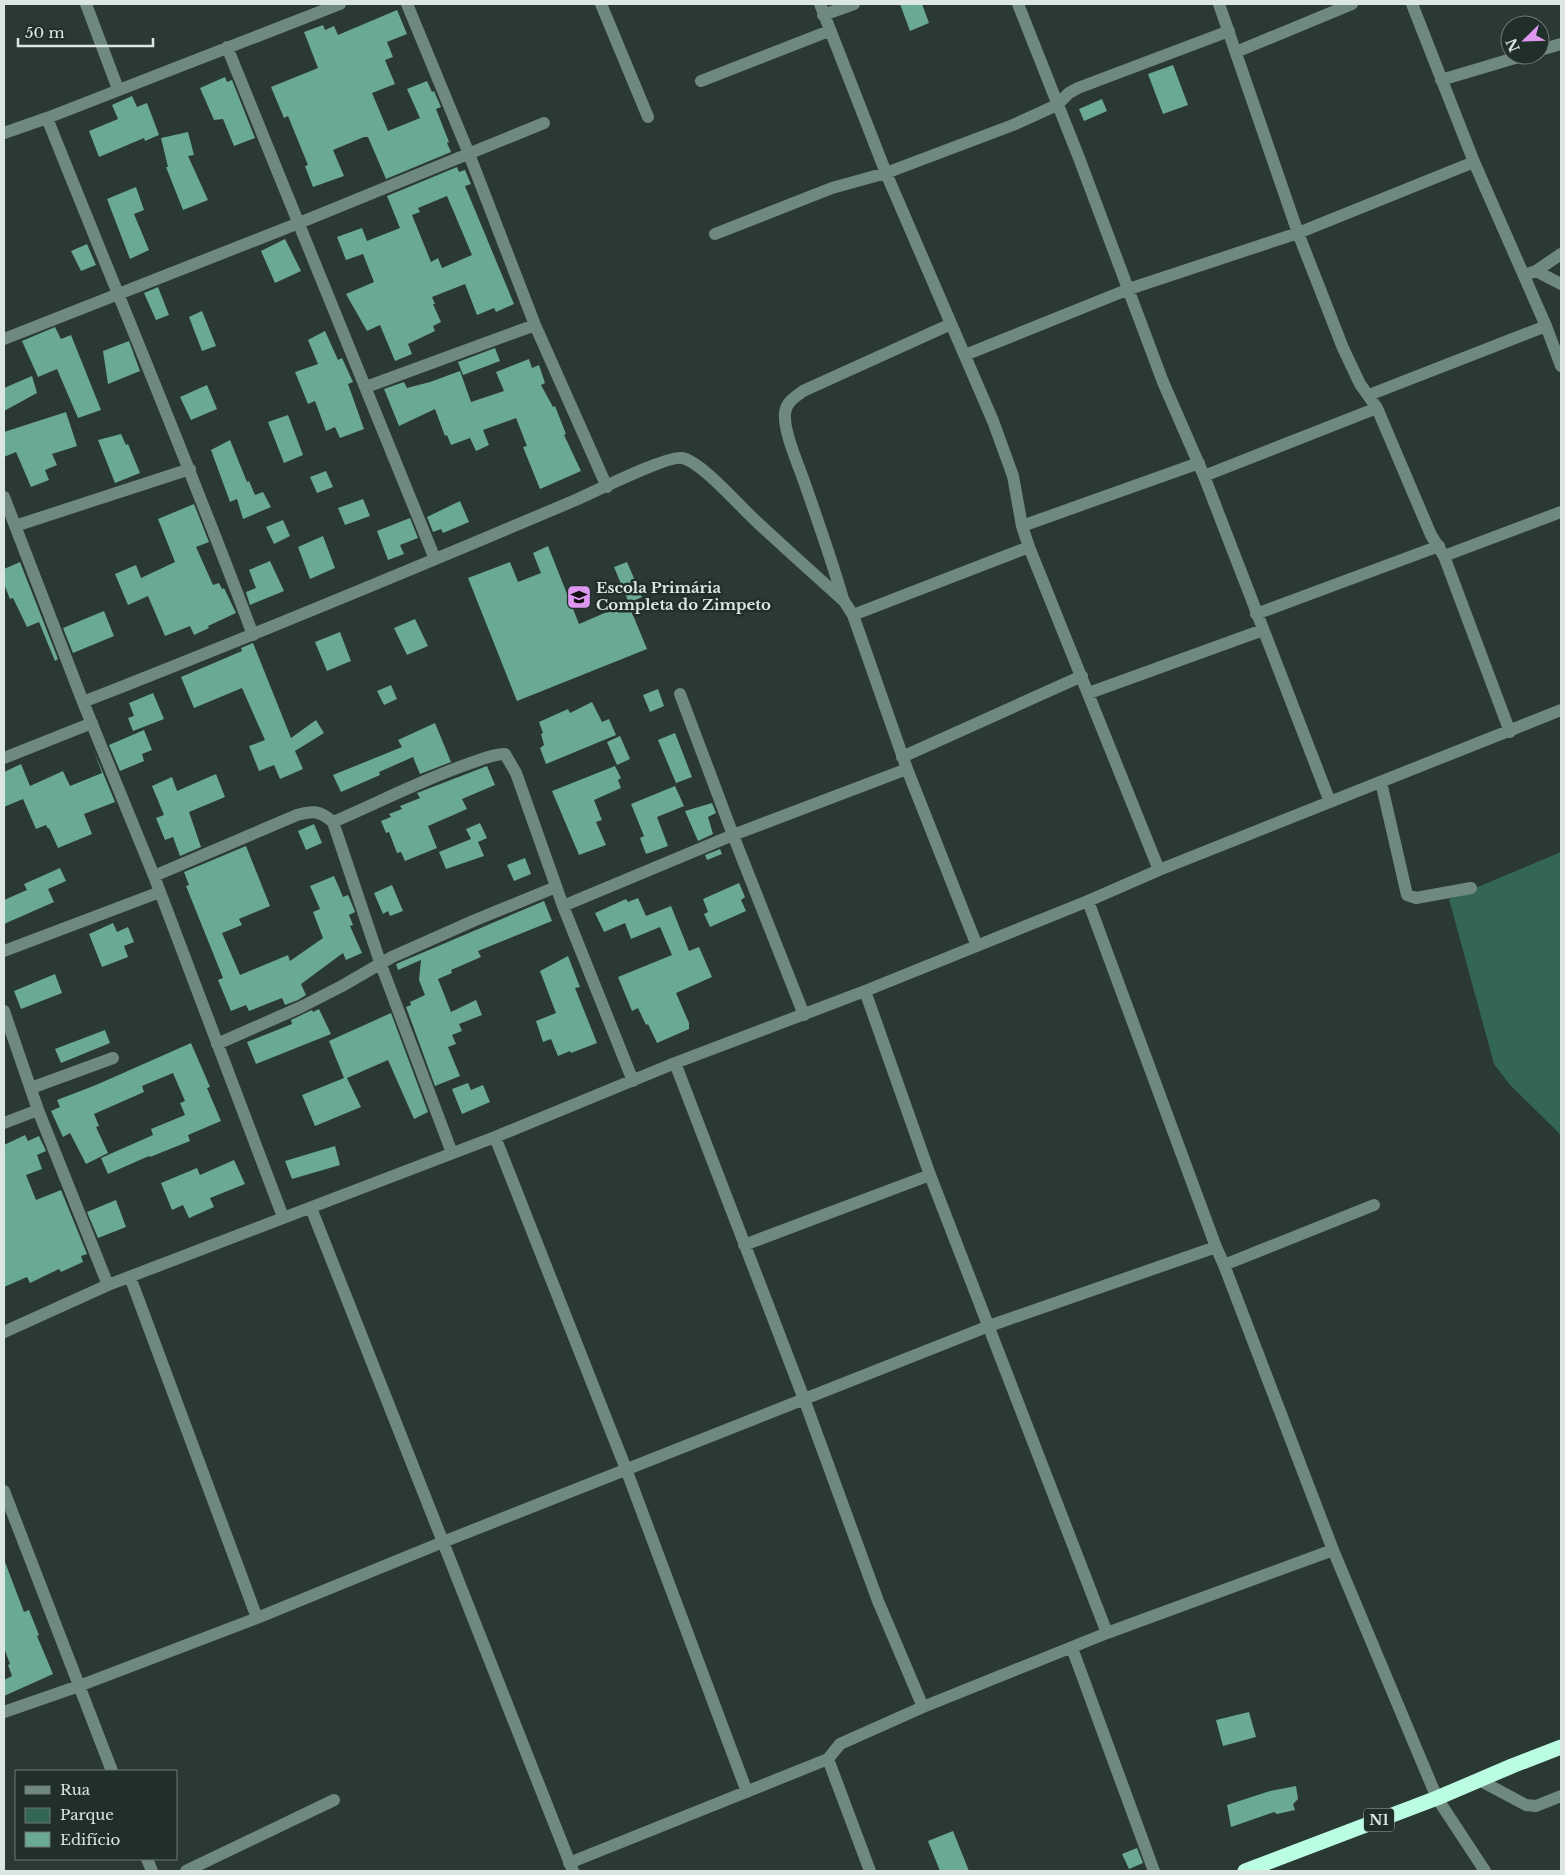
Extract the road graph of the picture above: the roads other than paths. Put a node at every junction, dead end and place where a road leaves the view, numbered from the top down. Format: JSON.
{"nodes":[{"id":1,"x":86,"y":4,"type":"edge"},
{"id":2,"x":340,"y":4,"type":"edge"},
{"id":3,"x":407,"y":4,"type":"edge"},
{"id":4,"x":601,"y":4,"type":"edge"},
{"id":5,"x":854,"y":4,"type":"edge"},
{"id":6,"x":1018,"y":4,"type":"edge"},
{"id":7,"x":1219,"y":4,"type":"edge"},
{"id":8,"x":1352,"y":4,"type":"edge"},
{"id":9,"x":1412,"y":4,"type":"edge"},
{"id":10,"x":822,"y":9,"type":"edge"},
{"id":11,"x":1229,"y":30,"type":"junction"},
{"id":12,"x":829,"y":31,"type":"junction"},
{"id":13,"x":227,"y":47,"type":"junction"},
{"id":14,"x":1236,"y":52,"type":"junction"},
{"id":15,"x":1500,"y":62,"type":"edge"},
{"id":16,"x":1441,"y":80,"type":"junction"},
{"id":17,"x":701,"y":81,"type":"dead end"},
{"id":18,"x":118,"y":89,"type":"junction"},
{"id":19,"x":1057,"y":105,"type":"junction"},
{"id":20,"x":648,"y":117,"type":"dead end"},
{"id":21,"x":47,"y":118,"type":"junction"},
{"id":22,"x":544,"y":123,"type":"dead end"},
{"id":23,"x":4,"y":133,"type":"edge"},
{"id":24,"x":469,"y":154,"type":"junction"},
{"id":25,"x":1474,"y":162,"type":"junction"},
{"id":26,"x":886,"y":173,"type":"junction"},
{"id":27,"x":298,"y":223,"type":"junction"},
{"id":28,"x":1298,"y":233,"type":"junction"},
{"id":29,"x":715,"y":234,"type":"dead end"},
{"id":30,"x":1561,"y":254,"type":"edge"},
{"id":31,"x":1530,"y":273,"type":"junction"},
{"id":32,"x":1561,"y":284,"type":"edge"},
{"id":33,"x":1129,"y":290,"type":"junction"},
{"id":34,"x":117,"y":294,"type":"junction"},
{"id":35,"x":951,"y":324,"type":"junction"},
{"id":36,"x":535,"y":325,"type":"junction"},
{"id":37,"x":1546,"y":326,"type":"junction"},
{"id":38,"x":4,"y":339,"type":"edge"},
{"id":39,"x":965,"y":355,"type":"junction"},
{"id":40,"x":1561,"y":366,"type":"edge"},
{"id":41,"x":366,"y":387,"type":"junction"},
{"id":42,"x":1369,"y":395,"type":"junction"},
{"id":43,"x":1377,"y":408,"type":"junction"},
{"id":44,"x":1199,"y":463,"type":"junction"},
{"id":45,"x":190,"y":468,"type":"junction"},
{"id":46,"x":1204,"y":476,"type":"junction"},
{"id":47,"x":607,"y":487,"type":"junction"},
{"id":48,"x":4,"y":497,"type":"edge"},
{"id":49,"x":1561,"y":512,"type":"edge"},
{"id":50,"x":16,"y":526,"type":"junction"},
{"id":51,"x":1022,"y":526,"type":"junction"},
{"id":52,"x":1029,"y":547,"type":"junction"},
{"id":53,"x":1441,"y":551,"type":"junction"},
{"id":54,"x":435,"y":559,"type":"junction"},
{"id":55,"x":844,"y":601,"type":"junction"},
{"id":56,"x":1256,"y":614,"type":"junction"},
{"id":57,"x":852,"y":615,"type":"junction"},
{"id":58,"x":1263,"y":630,"type":"junction"},
{"id":59,"x":253,"y":635,"type":"junction"},
{"id":60,"x":1082,"y":676,"type":"junction"},
{"id":61,"x":1089,"y":693,"type":"junction"},
{"id":62,"x":680,"y":694,"type":"dead end"},
{"id":63,"x":83,"y":702,"type":"junction"},
{"id":64,"x":1561,"y":710,"type":"edge"},
{"id":65,"x":92,"y":723,"type":"junction"},
{"id":66,"x":1510,"y":732,"type":"junction"},
{"id":67,"x":4,"y":758,"type":"edge"},
{"id":68,"x":905,"y":763,"type":"junction"},
{"id":69,"x":1381,"y":782,"type":"junction"},
{"id":70,"x":1330,"y":802,"type":"junction"},
{"id":71,"x":333,"y":822,"type":"junction"},
{"id":72,"x":733,"y":836,"type":"junction"},
{"id":73,"x":1160,"y":870,"type":"junction"},
{"id":74,"x":154,"y":876,"type":"junction"},
{"id":75,"x":556,"y":887,"type":"junction"},
{"id":76,"x":1471,"y":888,"type":"dead end"},
{"id":77,"x":160,"y":892,"type":"junction"},
{"id":78,"x":1088,"y":901,"type":"junction"},
{"id":79,"x":564,"y":906,"type":"junction"},
{"id":80,"x":977,"y":946,"type":"junction"},
{"id":81,"x":4,"y":951,"type":"edge"},
{"id":82,"x":380,"y":962,"type":"junction"},
{"id":83,"x":865,"y":991,"type":"junction"},
{"id":84,"x":4,"y":1011,"type":"edge"},
{"id":85,"x":804,"y":1015,"type":"junction"},
{"id":86,"x":217,"y":1044,"type":"junction"},
{"id":87,"x":113,"y":1058,"type":"dead end"},
{"id":88,"x":675,"y":1063,"type":"junction"},
{"id":89,"x":633,"y":1081,"type":"junction"},
{"id":90,"x":31,"y":1088,"type":"junction"},
{"id":91,"x":38,"y":1110,"type":"junction"},
{"id":92,"x":4,"y":1123,"type":"edge"},
{"id":93,"x":495,"y":1137,"type":"junction"},
{"id":94,"x":452,"y":1153,"type":"junction"},
{"id":95,"x":930,"y":1175,"type":"junction"},
{"id":96,"x":1374,"y":1205,"type":"dead end"},
{"id":97,"x":311,"y":1208,"type":"junction"},
{"id":98,"x":284,"y":1218,"type":"junction"},
{"id":99,"x":744,"y":1244,"type":"junction"},
{"id":100,"x":1216,"y":1247,"type":"junction"},
{"id":101,"x":1224,"y":1265,"type":"junction"},
{"id":102,"x":130,"y":1277,"type":"junction"},
{"id":103,"x":108,"y":1286,"type":"junction"},
{"id":104,"x":989,"y":1326,"type":"junction"},
{"id":105,"x":4,"y":1332,"type":"edge"},
{"id":106,"x":804,"y":1399,"type":"junction"},
{"id":107,"x":626,"y":1469,"type":"junction"},
{"id":108,"x":4,"y":1491,"type":"edge"},
{"id":109,"x":443,"y":1542,"type":"junction"},
{"id":110,"x":1333,"y":1550,"type":"junction"},
{"id":111,"x":257,"y":1618,"type":"junction"},
{"id":112,"x":1107,"y":1634,"type":"junction"},
{"id":113,"x":1072,"y":1648,"type":"junction"},
{"id":114,"x":79,"y":1686,"type":"junction"},
{"id":115,"x":923,"y":1707,"type":"junction"},
{"id":116,"x":4,"y":1712,"type":"edge"},
{"id":117,"x":1561,"y":1747,"type":"edge"},
{"id":118,"x":828,"y":1758,"type":"junction"},
{"id":119,"x":112,"y":1770,"type":"edge"},
{"id":120,"x":1480,"y":1780,"type":"junction"},
{"id":121,"x":747,"y":1792,"type":"junction"},
{"id":122,"x":1561,"y":1796,"type":"edge"},
{"id":123,"x":1437,"y":1798,"type":"junction"},
{"id":124,"x":334,"y":1800,"type":"dead end"},
{"id":125,"x":571,"y":1867,"type":"edge"},
{"id":126,"x":186,"y":1871,"type":"edge"},
{"id":127,"x":870,"y":1871,"type":"edge"},
{"id":128,"x":1154,"y":1871,"type":"edge"},
{"id":129,"x":1245,"y":1871,"type":"edge"},
{"id":130,"x":1484,"y":1871,"type":"edge"}],
"edges":[{"from":1,"to":18,"type":"street"},
{"from":2,"to":13,"type":"street"},
{"from":3,"to":24,"type":"street"},
{"from":4,"to":20,"type":"street"},
{"from":5,"to":10,"type":"street"},
{"from":6,"to":19,"type":"street"},
{"from":7,"to":11,"type":"street"},
{"from":8,"to":14,"type":"street"},
{"from":9,"to":16,"type":"street"},
{"from":10,"to":12,"type":"street"},
{"from":11,"to":14,"type":"street"},
{"from":11,"to":19,"type":"street"},
{"from":12,"to":17,"type":"street"},
{"from":12,"to":26,"type":"street"},
{"from":13,"to":18,"type":"street"},
{"from":13,"to":27,"type":"street"},
{"from":14,"to":28,"type":"street"},
{"from":15,"to":16,"type":"street"},
{"from":16,"to":25,"type":"street"},
{"from":18,"to":21,"type":"street"},
{"from":19,"to":26,"type":"street"},
{"from":19,"to":33,"type":"street"},
{"from":21,"to":23,"type":"street"},
{"from":21,"to":34,"type":"street"},
{"from":22,"to":24,"type":"street"},
{"from":24,"to":27,"type":"street"},
{"from":24,"to":36,"type":"street"},
{"from":25,"to":28,"type":"street"},
{"from":25,"to":31,"type":"street"},
{"from":26,"to":29,"type":"street"},
{"from":26,"to":35,"type":"street"},
{"from":27,"to":34,"type":"street"},
{"from":27,"to":41,"type":"street"},
{"from":28,"to":33,"type":"street"},
{"from":28,"to":42,"type":"street"},
{"from":30,"to":31,"type":"street"},
{"from":31,"to":32,"type":"street"},
{"from":31,"to":37,"type":"street"},
{"from":33,"to":39,"type":"street"},
{"from":33,"to":44,"type":"street"},
{"from":34,"to":38,"type":"street"},
{"from":34,"to":45,"type":"street"},
{"from":35,"to":39,"type":"street"},
{"from":35,"to":55,"type":"street"},
{"from":36,"to":41,"type":"street"},
{"from":36,"to":47,"type":"street"},
{"from":37,"to":40,"type":"street"},
{"from":37,"to":42,"type":"street"},
{"from":39,"to":51,"type":"street"},
{"from":41,"to":54,"type":"street"},
{"from":42,"to":43,"type":"street"},
{"from":43,"to":46,"type":"street"},
{"from":43,"to":53,"type":"street"},
{"from":44,"to":46,"type":"street"},
{"from":44,"to":51,"type":"street"},
{"from":45,"to":50,"type":"street"},
{"from":45,"to":59,"type":"street"},
{"from":46,"to":56,"type":"street"},
{"from":47,"to":54,"type":"street"},
{"from":47,"to":55,"type":"street"},
{"from":48,"to":50,"type":"street"},
{"from":49,"to":53,"type":"street"},
{"from":50,"to":63,"type":"street"},
{"from":51,"to":52,"type":"street"},
{"from":52,"to":57,"type":"street"},
{"from":52,"to":60,"type":"street"},
{"from":53,"to":56,"type":"street"},
{"from":53,"to":66,"type":"street"},
{"from":54,"to":59,"type":"street"},
{"from":55,"to":57,"type":"street"},
{"from":56,"to":58,"type":"street"},
{"from":57,"to":68,"type":"street"},
{"from":58,"to":61,"type":"street"},
{"from":58,"to":70,"type":"street"},
{"from":59,"to":63,"type":"street"},
{"from":60,"to":61,"type":"street"},
{"from":60,"to":68,"type":"street"},
{"from":61,"to":73,"type":"street"},
{"from":62,"to":72,"type":"street"},
{"from":63,"to":65,"type":"street"},
{"from":64,"to":66,"type":"street"},
{"from":65,"to":67,"type":"street"},
{"from":65,"to":74,"type":"street"},
{"from":66,"to":69,"type":"street"},
{"from":68,"to":72,"type":"street"},
{"from":68,"to":80,"type":"street"},
{"from":69,"to":70,"type":"street"},
{"from":69,"to":76,"type":"street"},
{"from":70,"to":73,"type":"street"},
{"from":71,"to":74,"type":"street"},
{"from":71,"to":75,"type":"street"},
{"from":71,"to":82,"type":"street"},
{"from":72,"to":79,"type":"street"},
{"from":72,"to":85,"type":"street"},
{"from":73,"to":78,"type":"street"},
{"from":74,"to":77,"type":"street"},
{"from":75,"to":79,"type":"street"},
{"from":75,"to":82,"type":"street"},
{"from":77,"to":81,"type":"street"},
{"from":77,"to":86,"type":"street"},
{"from":78,"to":80,"type":"street"},
{"from":78,"to":100,"type":"street"},
{"from":79,"to":89,"type":"street"},
{"from":80,"to":83,"type":"street"},
{"from":82,"to":86,"type":"street"},
{"from":82,"to":94,"type":"street"},
{"from":83,"to":85,"type":"street"},
{"from":83,"to":95,"type":"street"},
{"from":84,"to":90,"type":"street"},
{"from":85,"to":88,"type":"street"},
{"from":86,"to":98,"type":"street"},
{"from":87,"to":90,"type":"street"},
{"from":88,"to":89,"type":"street"},
{"from":88,"to":99,"type":"street"},
{"from":89,"to":93,"type":"street"},
{"from":90,"to":91,"type":"street"},
{"from":91,"to":92,"type":"street"},
{"from":91,"to":103,"type":"street"},
{"from":93,"to":94,"type":"street"},
{"from":93,"to":107,"type":"street"},
{"from":94,"to":97,"type":"street"},
{"from":95,"to":99,"type":"street"},
{"from":95,"to":104,"type":"street"},
{"from":96,"to":101,"type":"street"},
{"from":97,"to":98,"type":"street"},
{"from":97,"to":109,"type":"street"},
{"from":98,"to":102,"type":"street"},
{"from":99,"to":106,"type":"street"},
{"from":100,"to":101,"type":"street"},
{"from":100,"to":104,"type":"street"},
{"from":101,"to":110,"type":"street"},
{"from":102,"to":103,"type":"street"},
{"from":102,"to":111,"type":"street"},
{"from":103,"to":105,"type":"street"},
{"from":104,"to":106,"type":"street"},
{"from":104,"to":112,"type":"street"},
{"from":106,"to":107,"type":"street"},
{"from":106,"to":115,"type":"street"},
{"from":107,"to":109,"type":"street"},
{"from":107,"to":121,"type":"street"},
{"from":108,"to":114,"type":"street"},
{"from":109,"to":111,"type":"street"},
{"from":109,"to":125,"type":"street"},
{"from":110,"to":112,"type":"street"},
{"from":110,"to":123,"type":"street"},
{"from":111,"to":114,"type":"street"},
{"from":112,"to":113,"type":"street"},
{"from":113,"to":115,"type":"street"},
{"from":113,"to":128,"type":"street"},
{"from":114,"to":116,"type":"street"},
{"from":114,"to":119,"type":"street"},
{"from":115,"to":118,"type":"street"},
{"from":117,"to":120,"type":"highway","number":"N1"},
{"from":118,"to":121,"type":"street"},
{"from":118,"to":127,"type":"street"},
{"from":120,"to":122,"type":"street"},
{"from":120,"to":123,"type":"highway","number":"N1"},
{"from":121,"to":125,"type":"street"},
{"from":123,"to":129,"type":"highway","number":"N1"},
{"from":123,"to":130,"type":"street"},
{"from":124,"to":126,"type":"street"}]}
